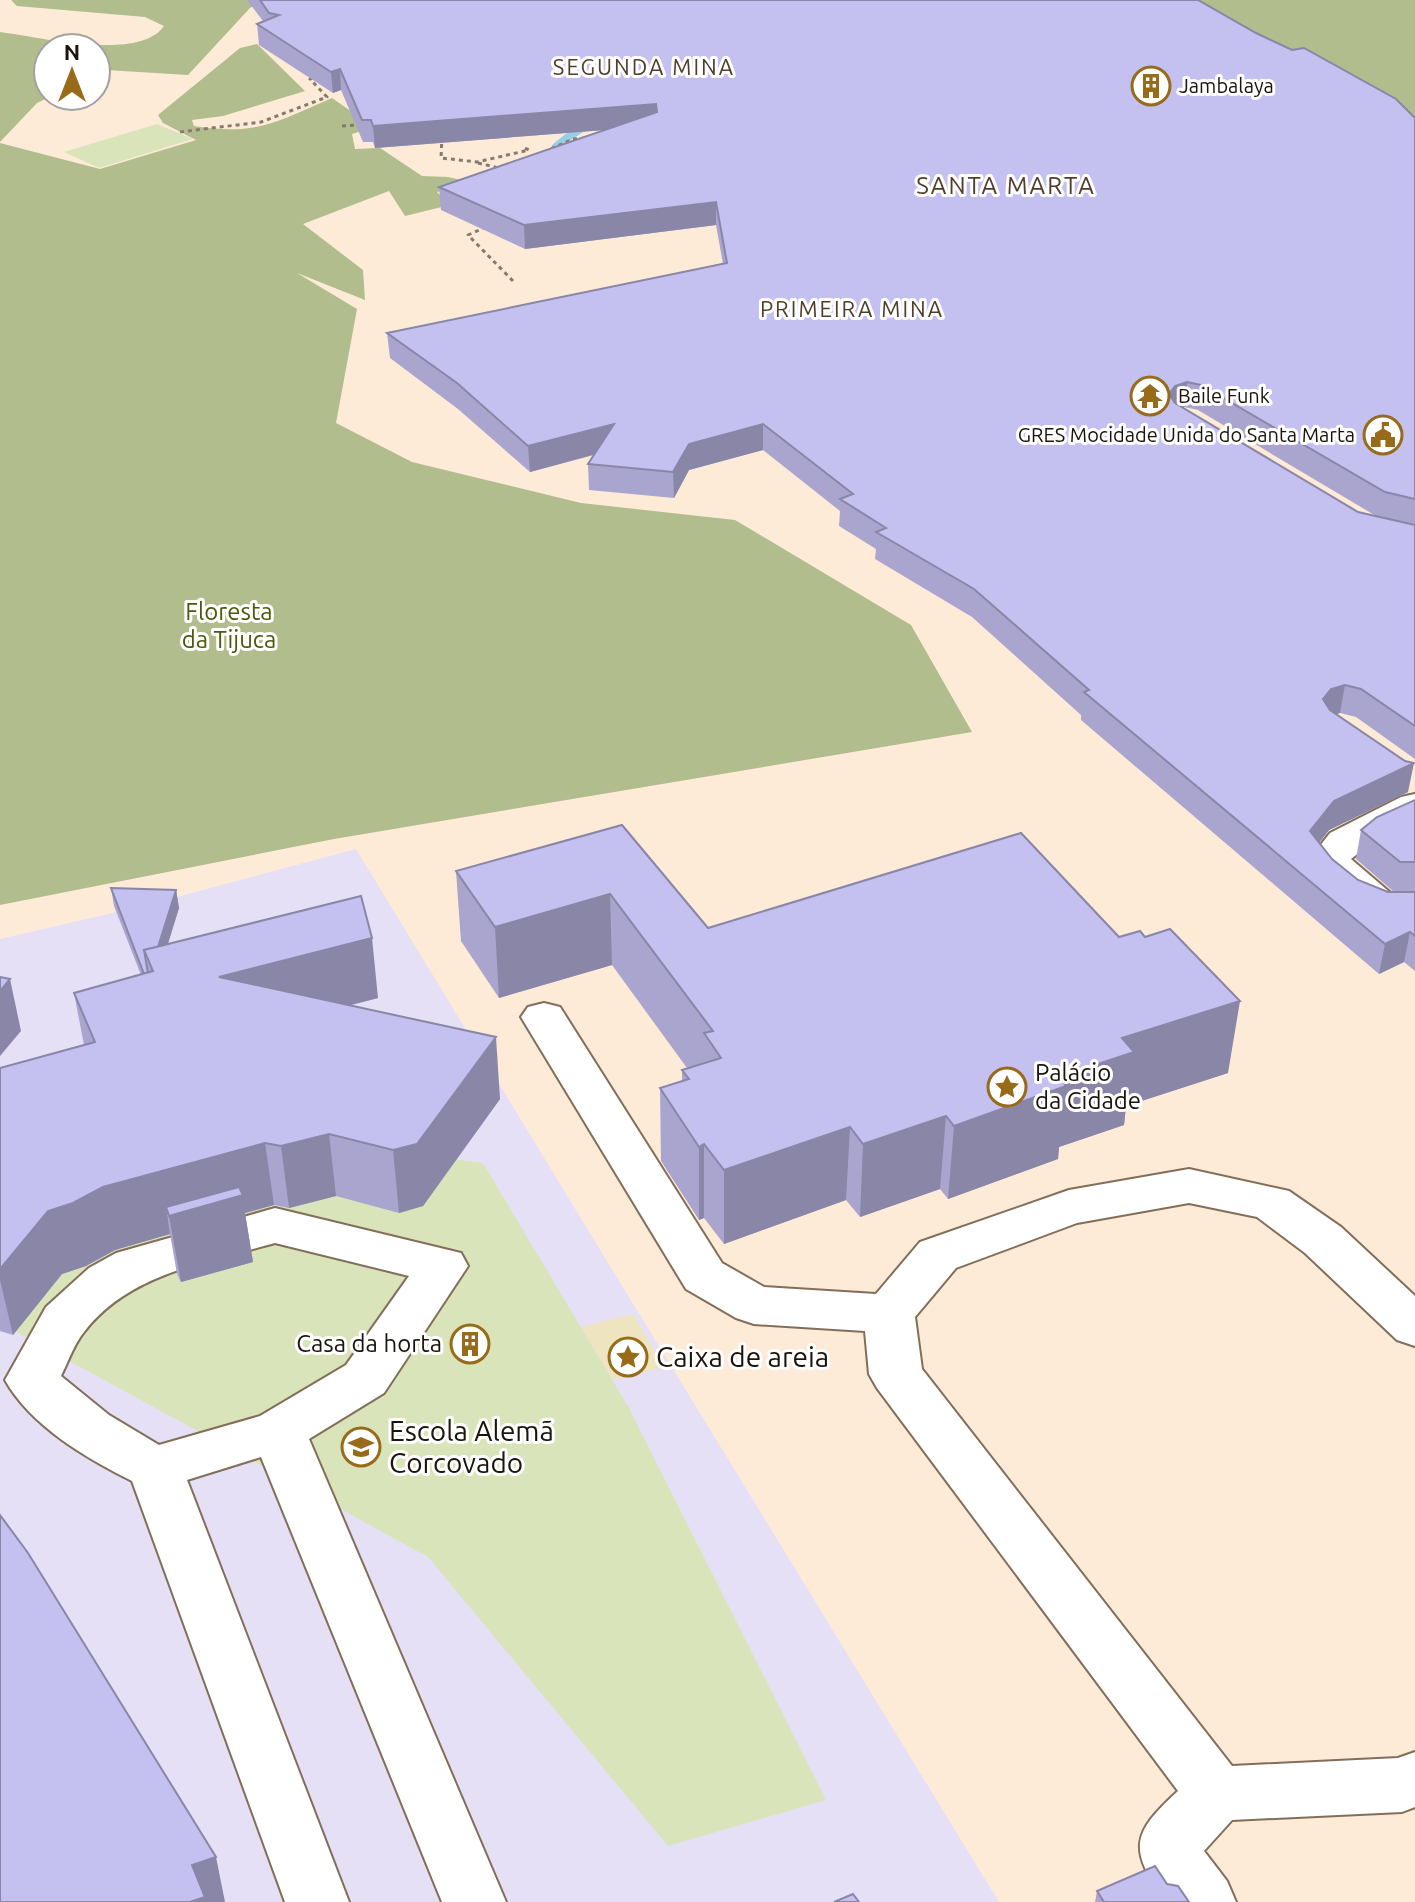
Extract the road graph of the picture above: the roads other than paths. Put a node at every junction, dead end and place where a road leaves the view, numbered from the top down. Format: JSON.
{"nodes":[{"id":1,"x":1415,"y":806,"type":"edge"},
{"id":2,"x":1415,"y":907,"type":"edge"},
{"id":3,"x":544,"y":1017,"type":"dead end"},
{"id":4,"x":889,"y":1314,"type":"junction"},
{"id":5,"x":1415,"y":1327,"type":"edge"},
{"id":6,"x":16,"y":1375,"type":"edge"},
{"id":7,"x":278,"y":1431,"type":"junction"},
{"id":8,"x":155,"y":1468,"type":"junction"},
{"id":9,"x":1415,"y":1779,"type":"edge"},
{"id":10,"x":1217,"y":1794,"type":"junction"},
{"id":11,"x":317,"y":1902,"type":"edge"},
{"id":12,"x":474,"y":1902,"type":"edge"},
{"id":13,"x":1204,"y":1902,"type":"edge"}],
"edges":[{"from":1,"to":2,"type":"lane"},
{"from":3,"to":4,"type":"lane"},
{"from":4,"to":5,"type":"lane"},
{"from":4,"to":10,"type":"lane"},
{"from":6,"to":7,"type":"lane"},
{"from":6,"to":8,"type":"lane"},
{"from":7,"to":8,"type":"lane"},
{"from":7,"to":12,"type":"lane"},
{"from":8,"to":11,"type":"lane"},
{"from":9,"to":10,"type":"lane"},
{"from":10,"to":13,"type":"lane"}]}
